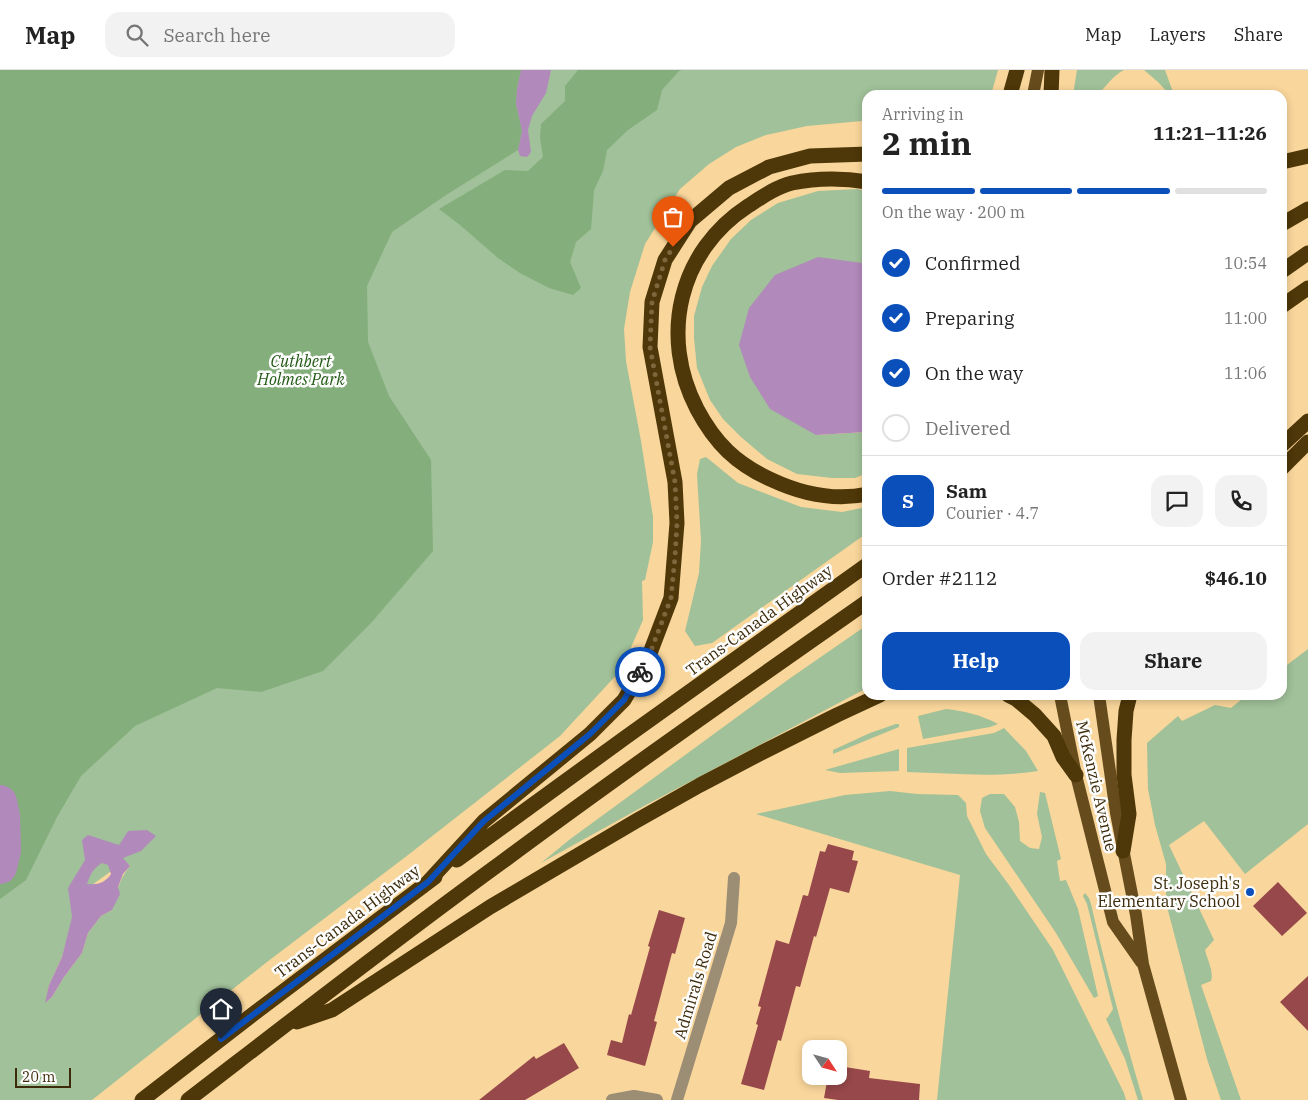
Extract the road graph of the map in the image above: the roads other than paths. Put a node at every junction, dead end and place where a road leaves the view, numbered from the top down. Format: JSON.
{"nodes":[{"id":1,"x":1017,"y":70,"type":"edge"},
{"id":2,"x":1038,"y":70,"type":"edge"},
{"id":3,"x":1052,"y":70,"type":"edge"},
{"id":4,"x":1011,"y":90,"type":"edge"},
{"id":5,"x":1034,"y":90,"type":"edge"},
{"id":6,"x":1051,"y":90,"type":"edge"},
{"id":7,"x":862,"y":154,"type":"edge"},
{"id":8,"x":1308,"y":156,"type":"edge"},
{"id":9,"x":1287,"y":161,"type":"edge"},
{"id":10,"x":862,"y":181,"type":"edge"},
{"id":11,"x":1308,"y":209,"type":"edge"},
{"id":12,"x":1287,"y":221,"type":"edge"},
{"id":13,"x":1308,"y":253,"type":"edge"},
{"id":14,"x":1287,"y":268,"type":"edge"},
{"id":15,"x":1308,"y":288,"type":"edge"},
{"id":16,"x":1287,"y":303,"type":"edge"},
{"id":17,"x":1308,"y":421,"type":"edge"},
{"id":18,"x":1287,"y":440,"type":"edge"},
{"id":19,"x":1308,"y":442,"type":"edge"},
{"id":20,"x":1287,"y":463,"type":"edge"},
{"id":21,"x":862,"y":495,"type":"edge"},
{"id":22,"x":862,"y":568,"type":"edge"},
{"id":23,"x":862,"y":605,"type":"edge"},
{"id":24,"x":869,"y":700,"type":"edge"},
{"id":25,"x":1017,"y":700,"type":"edge"},
{"id":26,"x":1061,"y":700,"type":"edge"},
{"id":27,"x":1100,"y":700,"type":"edge"},
{"id":28,"x":1129,"y":700,"type":"edge"},
{"id":29,"x":1076,"y":775,"type":"junction"},
{"id":30,"x":1123,"y":852,"type":"junction"},
{"id":31,"x":734,"y":878,"type":"dead end"},
{"id":32,"x":428,"y":882,"type":"junction"},
{"id":33,"x":1143,"y":964,"type":"junction"},
{"id":34,"x":281,"y":1028,"type":"junction"},
{"id":35,"x":142,"y":1100,"type":"edge"},
{"id":36,"x":188,"y":1100,"type":"edge"},
{"id":37,"x":612,"y":1100,"type":"edge"},
{"id":38,"x":657,"y":1100,"type":"edge"},
{"id":39,"x":677,"y":1100,"type":"edge"},
{"id":40,"x":1181,"y":1100,"type":"edge"}],
"edges":[{"from":1,"to":4,"type":"highway"},
{"from":2,"to":5,"type":"main road"},
{"from":3,"to":6,"type":"highway"},
{"from":7,"to":32,"type":"highway"},
{"from":8,"to":9,"type":"highway"},
{"from":10,"to":21,"type":"highway"},
{"from":11,"to":12,"type":"highway"},
{"from":13,"to":14,"type":"highway"},
{"from":15,"to":16,"type":"highway"},
{"from":17,"to":18,"type":"highway"},
{"from":19,"to":20,"type":"highway"},
{"from":22,"to":32,"type":"highway","name":"Trans-Canada Highway"},
{"from":23,"to":34,"type":"highway"},
{"from":24,"to":34,"type":"highway"},
{"from":25,"to":29,"type":"highway"},
{"from":26,"to":29,"type":"main road","name":"McKenzie Avenue"},
{"from":27,"to":30,"type":"main road","name":"McKenzie Avenue"},
{"from":28,"to":30,"type":"highway"},
{"from":29,"to":33,"type":"main road","name":"McKenzie Avenue"},
{"from":30,"to":33,"type":"main road","name":"McKenzie Avenue"},
{"from":31,"to":39,"type":"street","name":"Admirals Road"},
{"from":32,"to":35,"type":"highway","name":"Trans-Canada Highway"},
{"from":33,"to":40,"type":"main road","name":"McKenzie Avenue"},
{"from":34,"to":36,"type":"highway"},
{"from":37,"to":38,"type":"street"}]}
